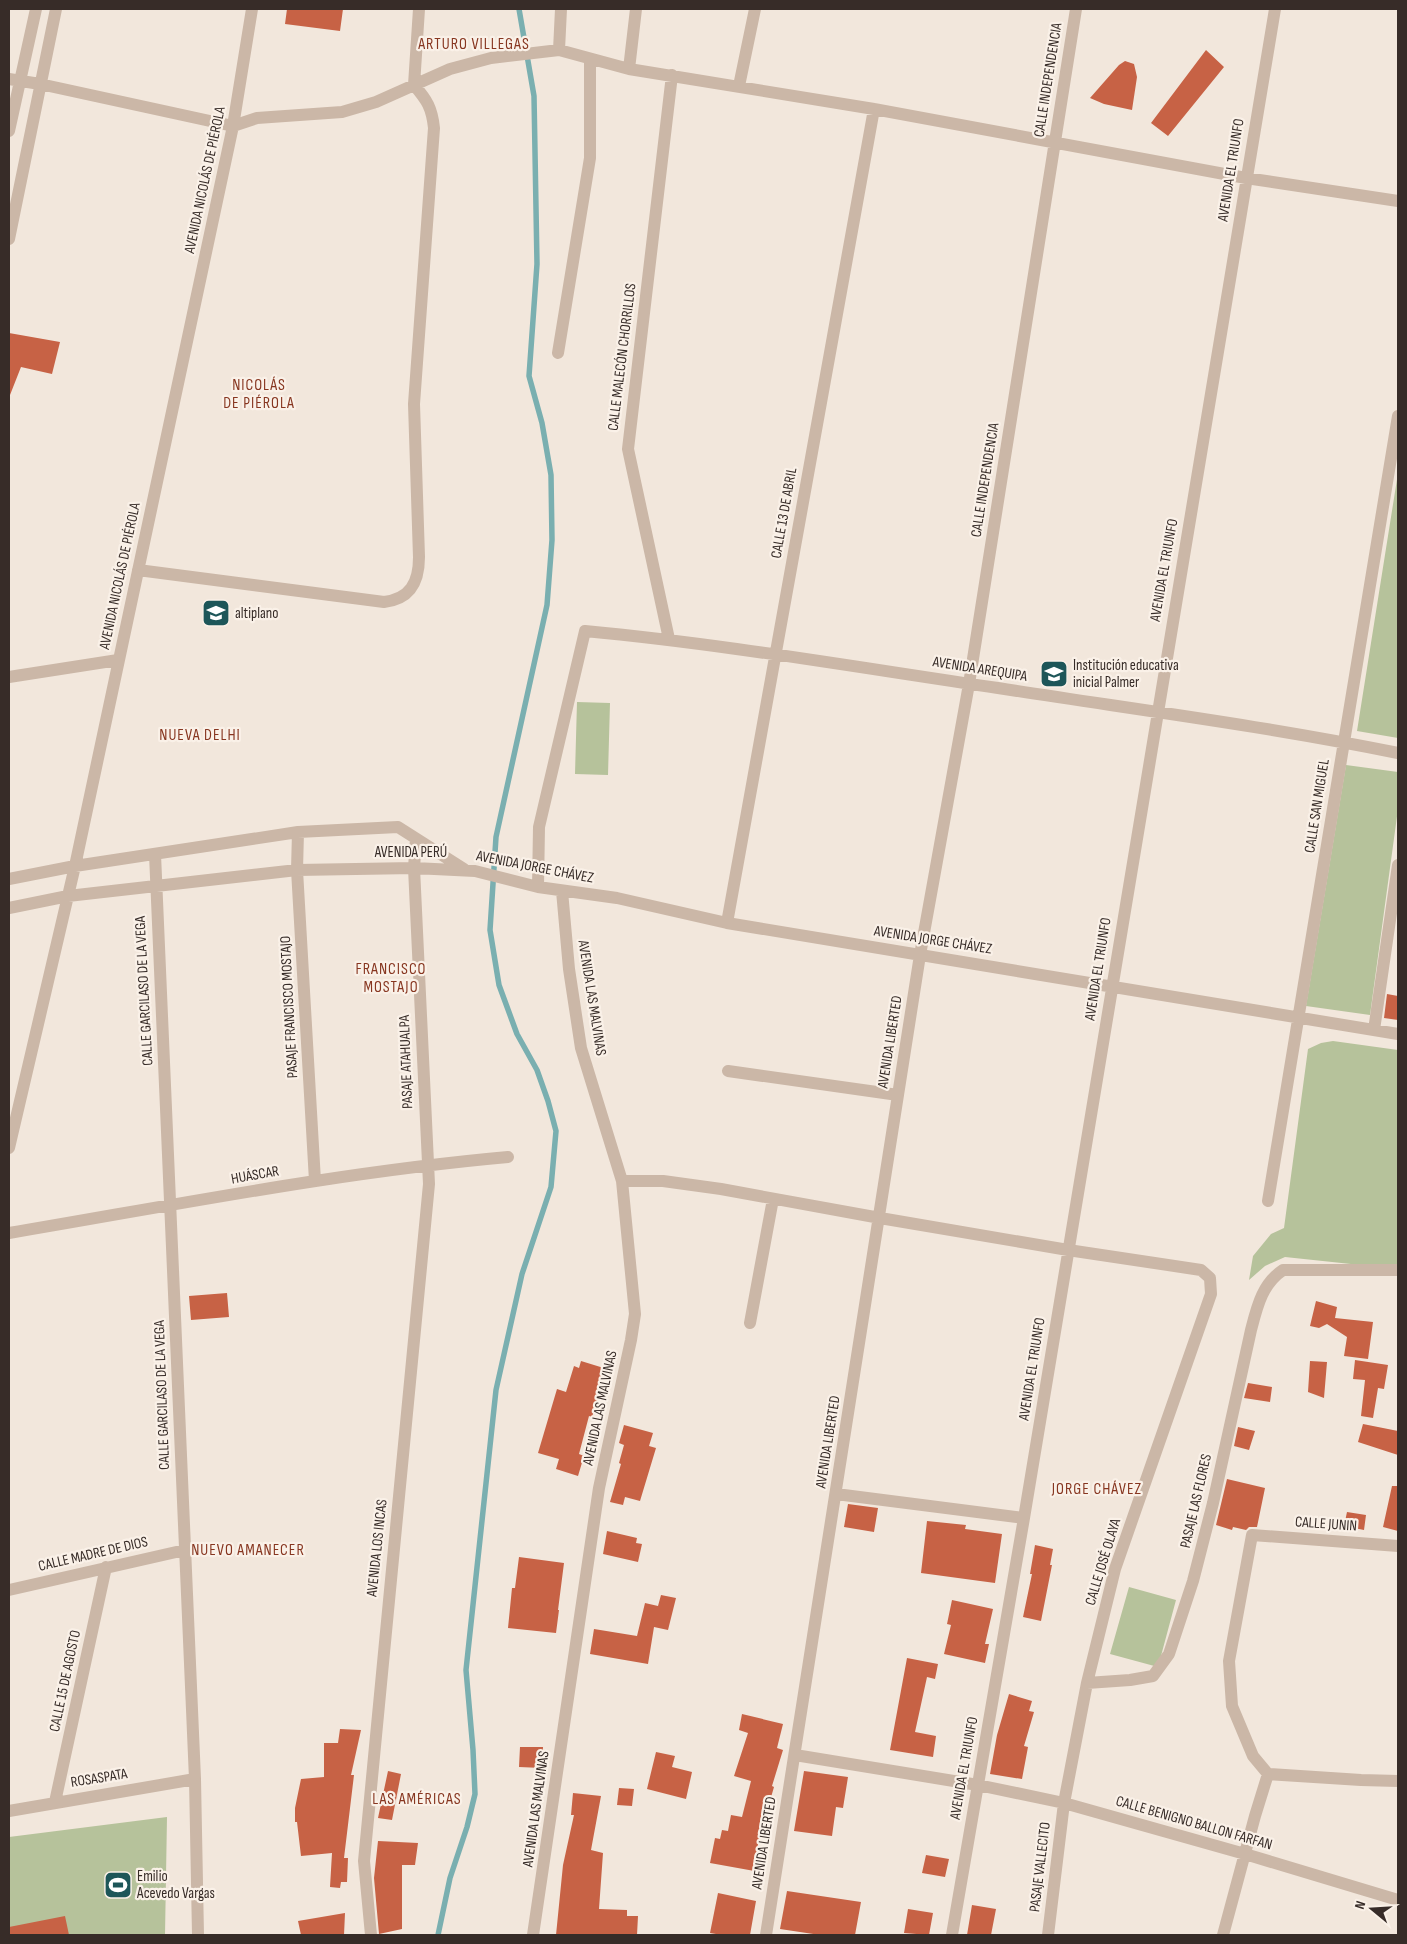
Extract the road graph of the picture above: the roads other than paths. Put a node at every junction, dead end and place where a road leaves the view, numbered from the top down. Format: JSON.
{"nodes":[{"id":1,"x":36,"y":9,"type":"edge"},
{"id":2,"x":56,"y":9,"type":"edge"},
{"id":3,"x":252,"y":9,"type":"edge"},
{"id":4,"x":419,"y":9,"type":"edge"},
{"id":5,"x":561,"y":9,"type":"edge"},
{"id":6,"x":636,"y":9,"type":"edge"},
{"id":7,"x":755,"y":9,"type":"edge"},
{"id":8,"x":1076,"y":9,"type":"edge"},
{"id":9,"x":1275,"y":9,"type":"edge"},
{"id":10,"x":553,"y":51,"type":"junction"},
{"id":11,"x":590,"y":59,"type":"junction"},
{"id":12,"x":629,"y":69,"type":"junction"},
{"id":13,"x":672,"y":75,"type":"junction"},
{"id":14,"x":14,"y":79,"type":"edge"},
{"id":15,"x":40,"y":84,"type":"junction"},
{"id":16,"x":414,"y":85,"type":"junction"},
{"id":17,"x":739,"y":86,"type":"junction"},
{"id":18,"x":874,"y":109,"type":"junction"},
{"id":19,"x":233,"y":126,"type":"junction"},
{"id":20,"x":9,"y":131,"type":"edge"},
{"id":21,"x":1055,"y":143,"type":"junction"},
{"id":22,"x":1246,"y":178,"type":"junction"},
{"id":23,"x":1398,"y":201,"type":"edge"},
{"id":24,"x":9,"y":239,"type":"edge"},
{"id":25,"x":558,"y":353,"type":"dead end"},
{"id":26,"x":1398,"y":416,"type":"edge"},
{"id":27,"x":138,"y":570,"type":"junction"},
{"id":28,"x":668,"y":639,"type":"junction"},
{"id":29,"x":775,"y":654,"type":"junction"},
{"id":30,"x":118,"y":660,"type":"junction"},
{"id":31,"x":9,"y":677,"type":"edge"},
{"id":32,"x":970,"y":684,"type":"junction"},
{"id":33,"x":1157,"y":712,"type":"junction"},
{"id":34,"x":1344,"y":742,"type":"junction"},
{"id":35,"x":1398,"y":753,"type":"edge"},
{"id":36,"x":298,"y":832,"type":"junction"},
{"id":37,"x":416,"y":839,"type":"junction"},
{"id":38,"x":155,"y":854,"type":"junction"},
{"id":39,"x":75,"y":866,"type":"junction"},
{"id":40,"x":1398,"y":866,"type":"edge"},
{"id":41,"x":414,"y":868,"type":"junction"},
{"id":42,"x":297,"y":870,"type":"junction"},
{"id":43,"x":470,"y":870,"type":"junction"},
{"id":44,"x":9,"y":878,"type":"edge"},
{"id":45,"x":156,"y":886,"type":"junction"},
{"id":46,"x":538,"y":887,"type":"junction"},
{"id":47,"x":562,"y":891,"type":"junction"},
{"id":48,"x":68,"y":896,"type":"junction"},
{"id":49,"x":9,"y":908,"type":"edge"},
{"id":50,"x":727,"y":923,"type":"junction"},
{"id":51,"x":920,"y":955,"type":"junction"},
{"id":52,"x":1111,"y":987,"type":"junction"},
{"id":53,"x":1298,"y":1017,"type":"junction"},
{"id":54,"x":1374,"y":1030,"type":"junction"},
{"id":55,"x":1398,"y":1034,"type":"edge"},
{"id":56,"x":728,"y":1071,"type":"dead end"},
{"id":57,"x":898,"y":1095,"type":"junction"},
{"id":58,"x":9,"y":1148,"type":"edge"},
{"id":59,"x":508,"y":1157,"type":"dead end"},
{"id":60,"x":427,"y":1164,"type":"junction"},
{"id":61,"x":315,"y":1181,"type":"junction"},
{"id":62,"x":622,"y":1181,"type":"junction"},
{"id":63,"x":773,"y":1199,"type":"junction"},
{"id":64,"x":1268,"y":1201,"type":"dead end"},
{"id":65,"x":170,"y":1206,"type":"junction"},
{"id":66,"x":880,"y":1218,"type":"junction"},
{"id":67,"x":9,"y":1233,"type":"edge"},
{"id":68,"x":1068,"y":1250,"type":"junction"},
{"id":69,"x":1398,"y":1270,"type":"edge"},
{"id":70,"x":750,"y":1323,"type":"dead end"},
{"id":71,"x":836,"y":1494,"type":"junction"},
{"id":72,"x":1024,"y":1518,"type":"junction"},
{"id":73,"x":1398,"y":1546,"type":"edge"},
{"id":74,"x":185,"y":1550,"type":"junction"},
{"id":75,"x":106,"y":1567,"type":"junction"},
{"id":76,"x":9,"y":1590,"type":"edge"},
{"id":77,"x":1087,"y":1683,"type":"junction"},
{"id":78,"x":795,"y":1755,"type":"junction"},
{"id":79,"x":1268,"y":1774,"type":"junction"},
{"id":80,"x":195,"y":1779,"type":"junction"},
{"id":81,"x":1398,"y":1781,"type":"edge"},
{"id":82,"x":978,"y":1785,"type":"junction"},
{"id":83,"x":55,"y":1802,"type":"junction"},
{"id":84,"x":1064,"y":1803,"type":"junction"},
{"id":85,"x":9,"y":1811,"type":"edge"},
{"id":86,"x":1245,"y":1854,"type":"junction"},
{"id":87,"x":1398,"y":1900,"type":"edge"},
{"id":88,"x":198,"y":1935,"type":"edge"},
{"id":89,"x":371,"y":1935,"type":"edge"},
{"id":90,"x":534,"y":1935,"type":"edge"},
{"id":91,"x":766,"y":1935,"type":"edge"},
{"id":92,"x":952,"y":1935,"type":"edge"},
{"id":93,"x":1048,"y":1935,"type":"edge"},
{"id":94,"x":1223,"y":1935,"type":"edge"}],
"edges":[{"from":1,"to":14,"type":"street"},
{"from":2,"to":15,"type":"street"},
{"from":3,"to":19,"type":"street","name":"AVENIDA NICOLÁS DE PIÉROLA"},
{"from":4,"to":16,"type":"street"},
{"from":5,"to":10,"type":"street"},
{"from":6,"to":12,"type":"street"},
{"from":7,"to":17,"type":"street"},
{"from":8,"to":21,"type":"street","name":"CALLE INDEPENDENCIA"},
{"from":9,"to":22,"type":"street","name":"AVENIDA EL TRIUNFO"},
{"from":10,"to":11,"type":"street"},
{"from":10,"to":16,"type":"street"},
{"from":11,"to":12,"type":"street"},
{"from":11,"to":25,"type":"street"},
{"from":12,"to":13,"type":"street"},
{"from":13,"to":17,"type":"street"},
{"from":13,"to":28,"type":"street","name":"CALLE MALECÓN CHORRILLOS"},
{"from":14,"to":15,"type":"street"},
{"from":14,"to":20,"type":"street"},
{"from":15,"to":19,"type":"street"},
{"from":15,"to":24,"type":"street"},
{"from":16,"to":19,"type":"street"},
{"from":16,"to":27,"type":"street"},
{"from":17,"to":18,"type":"street"},
{"from":18,"to":21,"type":"street"},
{"from":18,"to":29,"type":"street","name":"CALLE 13 DE ABRIL"},
{"from":19,"to":27,"type":"street","name":"AVENIDA NICOLÁS DE PIÉROLA"},
{"from":21,"to":22,"type":"street"},
{"from":21,"to":32,"type":"street","name":"CALLE INDEPENDENCIA"},
{"from":22,"to":23,"type":"street"},
{"from":22,"to":33,"type":"street","name":"AVENIDA EL TRIUNFO"},
{"from":26,"to":34,"type":"street","name":"CALLE SAN MIGUEL"},
{"from":27,"to":30,"type":"street","name":"AVENIDA NICOLÁS DE PIÉROLA"},
{"from":28,"to":29,"type":"street","name":"AVENIDA AREQUIPA"},
{"from":28,"to":46,"type":"street","name":"AVENIDA AREQUIPA"},
{"from":29,"to":32,"type":"street","name":"AVENIDA AREQUIPA"},
{"from":29,"to":50,"type":"street","name":"CALLE 13 DE ABRIL"},
{"from":30,"to":31,"type":"street"},
{"from":30,"to":39,"type":"street","name":"AVENIDA NICOLÁS DE PIÉROLA"},
{"from":32,"to":33,"type":"street","name":"AVENIDA AREQUIPA"},
{"from":32,"to":51,"type":"street","name":"CALLE INDEPENDENCIA"},
{"from":33,"to":34,"type":"street","name":"AVENIDA AREQUIPA"},
{"from":33,"to":52,"type":"street","name":"AVENIDA EL TRIUNFO"},
{"from":34,"to":35,"type":"street","name":"AVENIDA AREQUIPA"},
{"from":34,"to":53,"type":"street","name":"CALLE SAN MIGUEL"},
{"from":36,"to":37,"type":"street","name":"AVENIDA PERÚ"},
{"from":36,"to":38,"type":"street","name":"AVENIDA PERÚ"},
{"from":36,"to":42,"type":"street","name":"PASAJE FRANCISCO MOSTAJO"},
{"from":37,"to":41,"type":"street","name":"PASAJE ATAHUALPA"},
{"from":37,"to":43,"type":"street","name":"AVENIDA PERÚ"},
{"from":38,"to":39,"type":"street","name":"AVENIDA PERÚ"},
{"from":38,"to":45,"type":"street","name":"CALLE GARCILASO DE LA VEGA"},
{"from":39,"to":44,"type":"street","name":"AVENIDA PERÚ"},
{"from":39,"to":48,"type":"street","name":"AVENIDA NICOLÁS DE PIÉROLA"},
{"from":40,"to":54,"type":"street"},
{"from":41,"to":42,"type":"street","name":"AVENIDA PERÚ"},
{"from":41,"to":43,"type":"street","name":"AVENIDA PERÚ"},
{"from":41,"to":60,"type":"street","name":"PASAJE ATAHUALPA"},
{"from":42,"to":45,"type":"street","name":"AVENIDA PERÚ"},
{"from":42,"to":61,"type":"street","name":"PASAJE FRANCISCO MOSTAJO"},
{"from":43,"to":46,"type":"street","name":"AVENIDA JORGE CHÁVEZ"},
{"from":45,"to":48,"type":"street","name":"AVENIDA PERÚ"},
{"from":45,"to":65,"type":"street","name":"CALLE GARCILASO DE LA VEGA"},
{"from":46,"to":47,"type":"street","name":"AVENIDA JORGE CHÁVEZ"},
{"from":47,"to":50,"type":"street","name":"AVENIDA JORGE CHÁVEZ"},
{"from":47,"to":62,"type":"street","name":"AVENIDA LAS MALVINAS"},
{"from":48,"to":49,"type":"street","name":"AVENIDA PERÚ"},
{"from":48,"to":58,"type":"street","name":"AVENIDA NICOLÁS DE PIÉROLA"},
{"from":50,"to":51,"type":"street","name":"AVENIDA JORGE CHÁVEZ"},
{"from":51,"to":52,"type":"street","name":"AVENIDA JORGE CHÁVEZ"},
{"from":51,"to":57,"type":"street","name":"AVENIDA LIBERTED"},
{"from":52,"to":53,"type":"street","name":"AVENIDA JORGE CHÁVEZ"},
{"from":52,"to":68,"type":"street","name":"AVENIDA EL TRIUNFO"},
{"from":53,"to":54,"type":"street","name":"AVENIDA JORGE CHÁVEZ"},
{"from":53,"to":64,"type":"street","name":"CALLE SAN MIGUEL"},
{"from":54,"to":55,"type":"street","name":"AVENIDA JORGE CHÁVEZ"},
{"from":56,"to":57,"type":"street"},
{"from":57,"to":66,"type":"street","name":"AVENIDA LIBERTED"},
{"from":59,"to":60,"type":"street","name":"HUÁSCAR"},
{"from":60,"to":61,"type":"street","name":"HUÁSCAR"},
{"from":60,"to":89,"type":"street","name":"AVENIDA LOS INCAS"},
{"from":61,"to":65,"type":"street","name":"HUÁSCAR"},
{"from":62,"to":63,"type":"street"},
{"from":62,"to":90,"type":"street","name":"AVENIDA LAS MALVINAS"},
{"from":63,"to":66,"type":"street"},
{"from":63,"to":70,"type":"street"},
{"from":65,"to":67,"type":"street","name":"HUÁSCAR"},
{"from":65,"to":74,"type":"street","name":"CALLE GARCILASO DE LA VEGA"},
{"from":66,"to":68,"type":"street"},
{"from":66,"to":71,"type":"street","name":"AVENIDA LIBERTED"},
{"from":68,"to":72,"type":"street","name":"AVENIDA EL TRIUNFO"},
{"from":68,"to":77,"type":"street","name":"CALLE JOSÉ OLAYA"},
{"from":69,"to":77,"type":"street","name":"PASAJE LAS FLORES"},
{"from":71,"to":72,"type":"street"},
{"from":71,"to":78,"type":"street","name":"AVENIDA LIBERTED"},
{"from":72,"to":82,"type":"street","name":"AVENIDA EL TRIUNFO"},
{"from":73,"to":79,"type":"street","name":"CALLE JUNIN"},
{"from":74,"to":75,"type":"street","name":"CALLE MADRE DE DIOS"},
{"from":74,"to":80,"type":"street","name":"CALLE GARCILASO DE LA VEGA"},
{"from":75,"to":76,"type":"street","name":"CALLE MADRE DE DIOS"},
{"from":75,"to":83,"type":"street","name":"CALLE 15 DE AGOSTO"},
{"from":77,"to":84,"type":"street","name":"CALLE JOSÉ OLAYA"},
{"from":78,"to":82,"type":"street","name":"CALLE BENIGNO BALLON FARFAN"},
{"from":78,"to":91,"type":"street","name":"AVENIDA LIBERTED"},
{"from":79,"to":81,"type":"street"},
{"from":79,"to":86,"type":"street"},
{"from":80,"to":83,"type":"street","name":"ROSASPATA"},
{"from":80,"to":88,"type":"street","name":"CALLE GARCILASO DE LA VEGA"},
{"from":82,"to":84,"type":"street","name":"CALLE BENIGNO BALLON FARFAN"},
{"from":82,"to":92,"type":"street","name":"AVENIDA EL TRIUNFO"},
{"from":83,"to":85,"type":"street","name":"ROSASPATA"},
{"from":84,"to":86,"type":"street","name":"CALLE BENIGNO BALLON FARFAN"},
{"from":84,"to":93,"type":"street","name":"PASAJE VALLECITO"},
{"from":86,"to":87,"type":"street","name":"CALLE BENIGNO BALLON FARFAN"},
{"from":86,"to":94,"type":"street"}]}
